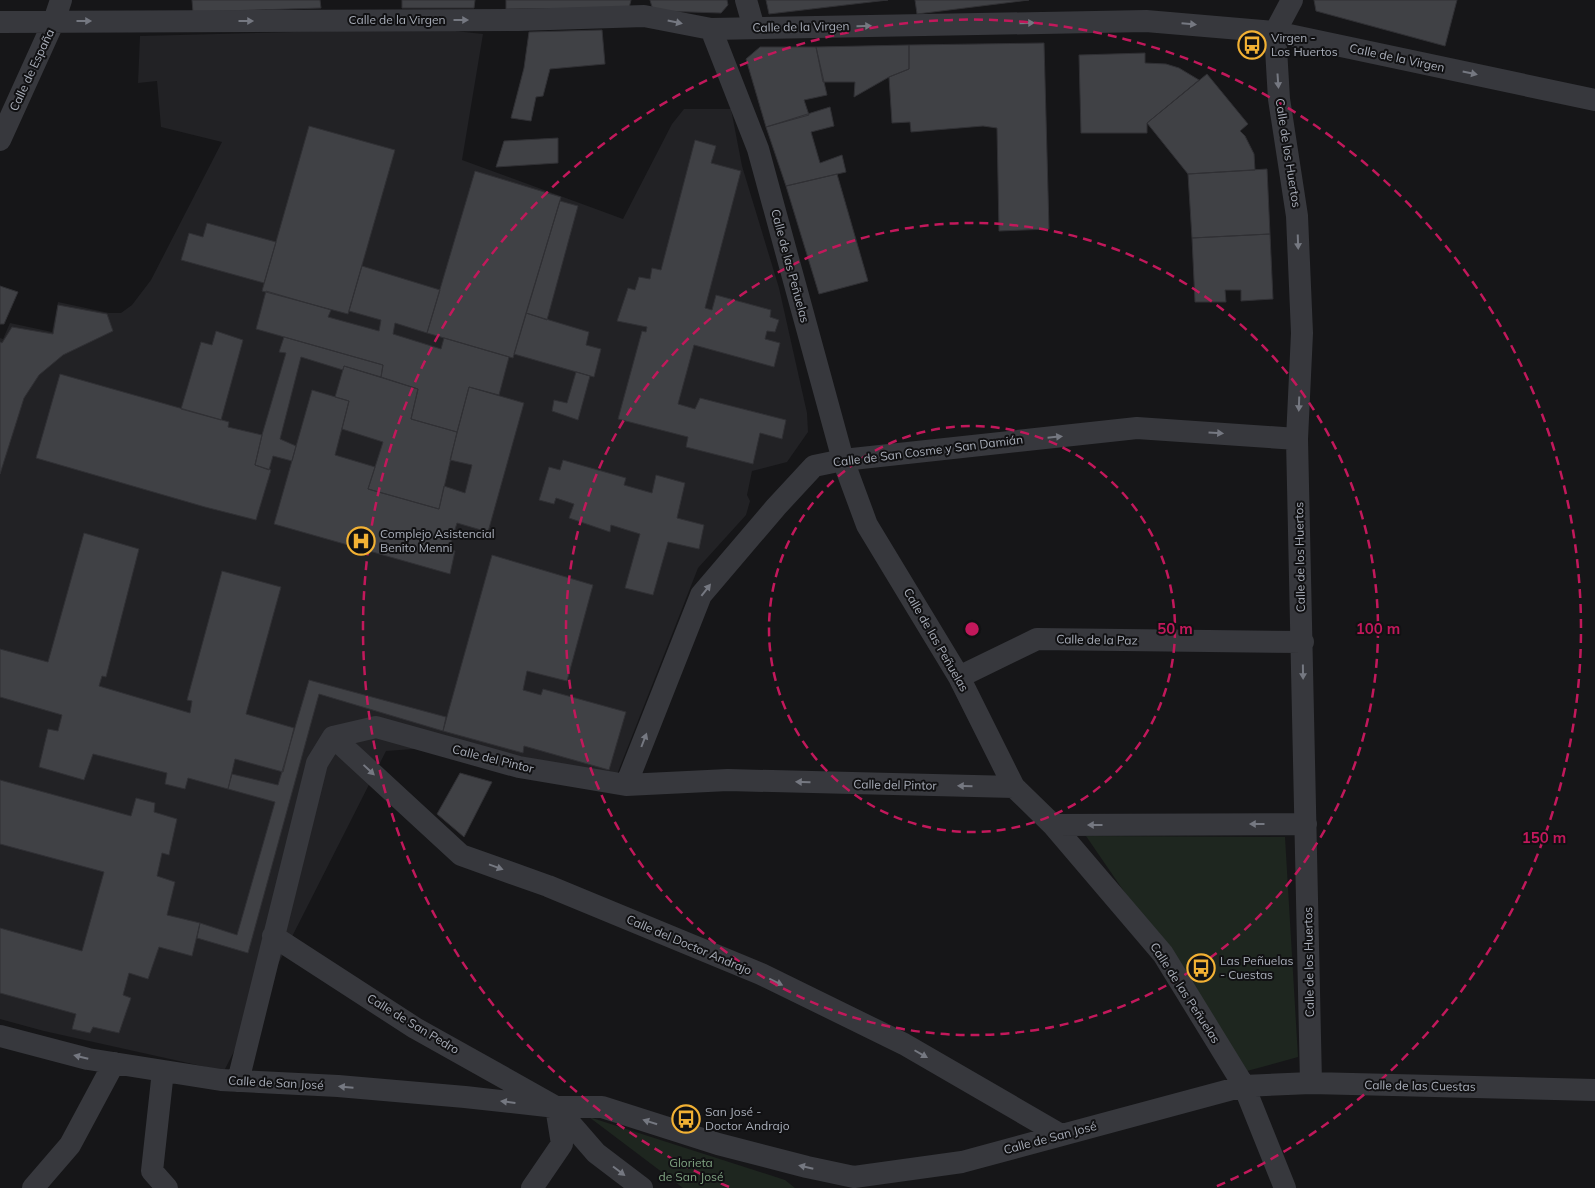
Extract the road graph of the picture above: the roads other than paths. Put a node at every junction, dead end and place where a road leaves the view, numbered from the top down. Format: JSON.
{"nodes":[{"id":1,"x":62,"y":0,"type":"edge"},
{"id":2,"x":746,"y":0,"type":"edge"},
{"id":3,"x":1292,"y":0,"type":"edge"},
{"id":4,"x":641,"y":8,"type":"edge"},
{"id":5,"x":1146,"y":10,"type":"edge"},
{"id":6,"x":54,"y":21,"type":"junction"},
{"id":7,"x":0,"y":22,"type":"edge"},
{"id":8,"x":754,"y":28,"type":"junction"},
{"id":9,"x":711,"y":29,"type":"junction"},
{"id":10,"x":1275,"y":32,"type":"junction"},
{"id":11,"x":1595,"y":100,"type":"edge"},
{"id":12,"x":0,"y":140,"type":"edge"},
{"id":13,"x":1298,"y":439,"type":"junction"},
{"id":14,"x":843,"y":460,"type":"junction"},
{"id":15,"x":1303,"y":642,"type":"junction"},
{"id":16,"x":959,"y":677,"type":"junction"},
{"id":17,"x":333,"y":737,"type":"junction"},
{"id":18,"x":626,"y":786,"type":"junction"},
{"id":19,"x":1014,"y":787,"type":"junction"},
{"id":20,"x":1306,"y":824,"type":"junction"},
{"id":21,"x":1052,"y":825,"type":"junction"},
{"id":22,"x":273,"y":936,"type":"junction"},
{"id":23,"x":0,"y":1036,"type":"edge"},
{"id":24,"x":114,"y":1063,"type":"junction"},
{"id":25,"x":163,"y":1071,"type":"junction"},
{"id":26,"x":238,"y":1081,"type":"junction"},
{"id":27,"x":1311,"y":1083,"type":"junction"},
{"id":28,"x":1244,"y":1086,"type":"junction"},
{"id":29,"x":1595,"y":1090,"type":"edge"},
{"id":30,"x":556,"y":1107,"type":"junction"},
{"id":31,"x":1061,"y":1135,"type":"junction"},
{"id":32,"x":846,"y":1183,"type":"edge"},
{"id":33,"x":33,"y":1188,"type":"edge"},
{"id":34,"x":167,"y":1188,"type":"edge"},
{"id":35,"x":532,"y":1188,"type":"edge"},
{"id":36,"x":642,"y":1188,"type":"edge"},
{"id":37,"x":1285,"y":1188,"type":"edge"}],
"edges":[{"from":1,"to":6,"type":"street","name":"Calle de España"},
{"from":2,"to":8,"type":"street"},
{"from":3,"to":10,"type":"street"},
{"from":6,"to":4,"type":"street","name":"Calle de la Virgen","one_way":true},
{"from":4,"to":9,"type":"street","name":"Calle de la Virgen","one_way":true},
{"from":8,"to":5,"type":"street","name":"Calle de la Virgen","one_way":true},
{"from":5,"to":10,"type":"street","name":"Calle de la Virgen","one_way":true},
{"from":6,"to":7,"type":"street","name":"Calle de la Virgen"},
{"from":6,"to":12,"type":"street","name":"Calle de España"},
{"from":8,"to":9,"type":"street","name":"Calle de la Virgen"},
{"from":9,"to":14,"type":"street","name":"Calle de las Peñuelas"},
{"from":10,"to":11,"type":"street","name":"Calle de la Virgen","one_way":true},
{"from":10,"to":13,"type":"street","name":"Calle de los Huertos","one_way":true},
{"from":14,"to":13,"type":"street","name":"Calle de San Cosme y San Damián","one_way":true},
{"from":13,"to":15,"type":"street","name":"Calle de los Huertos"},
{"from":14,"to":16,"type":"street","name":"Calle de las Peñuelas"},
{"from":18,"to":14,"type":"street","name":"Calle de San Cosme y San Damián","one_way":true},
{"from":15,"to":16,"type":"street","name":"Calle de la Paz"},
{"from":15,"to":20,"type":"street","name":"Calle de los Huertos","one_way":true},
{"from":16,"to":19,"type":"street","name":"Calle de las Peñuelas"},
{"from":17,"to":18,"type":"street","name":"Calle del Pintor"},
{"from":17,"to":22,"type":"street"},
{"from":17,"to":31,"type":"street","name":"Calle del Doctor Andrajo","one_way":true},
{"from":19,"to":18,"type":"street","name":"Calle del Pintor","one_way":true},
{"from":19,"to":21,"type":"street","name":"Calle de las Peñuelas"},
{"from":20,"to":21,"type":"street","one_way":true},
{"from":20,"to":27,"type":"street","name":"Calle de los Huertos"},
{"from":21,"to":28,"type":"street","name":"Calle de las Peñuelas"},
{"from":22,"to":26,"type":"street"},
{"from":22,"to":30,"type":"street","name":"Calle de San Pedro"},
{"from":24,"to":23,"type":"street","name":"Calle de San José","one_way":true},
{"from":24,"to":25,"type":"street","name":"Calle de San José"},
{"from":24,"to":33,"type":"street"},
{"from":25,"to":26,"type":"street","name":"Calle de San José"},
{"from":25,"to":34,"type":"street"},
{"from":30,"to":26,"type":"street","name":"Calle de San José","one_way":true},
{"from":27,"to":28,"type":"street","name":"Calle de las Cuestas"},
{"from":27,"to":29,"type":"street","name":"Calle de las Cuestas"},
{"from":28,"to":31,"type":"street","name":"Calle de San José"},
{"from":28,"to":37,"type":"street","name":"Calle de las Peñuelas"},
{"from":32,"to":30,"type":"street","one_way":true},
{"from":30,"to":35,"type":"street"},
{"from":30,"to":36,"type":"street","one_way":true},
{"from":31,"to":32,"type":"street","name":"Calle de San José"}]}
